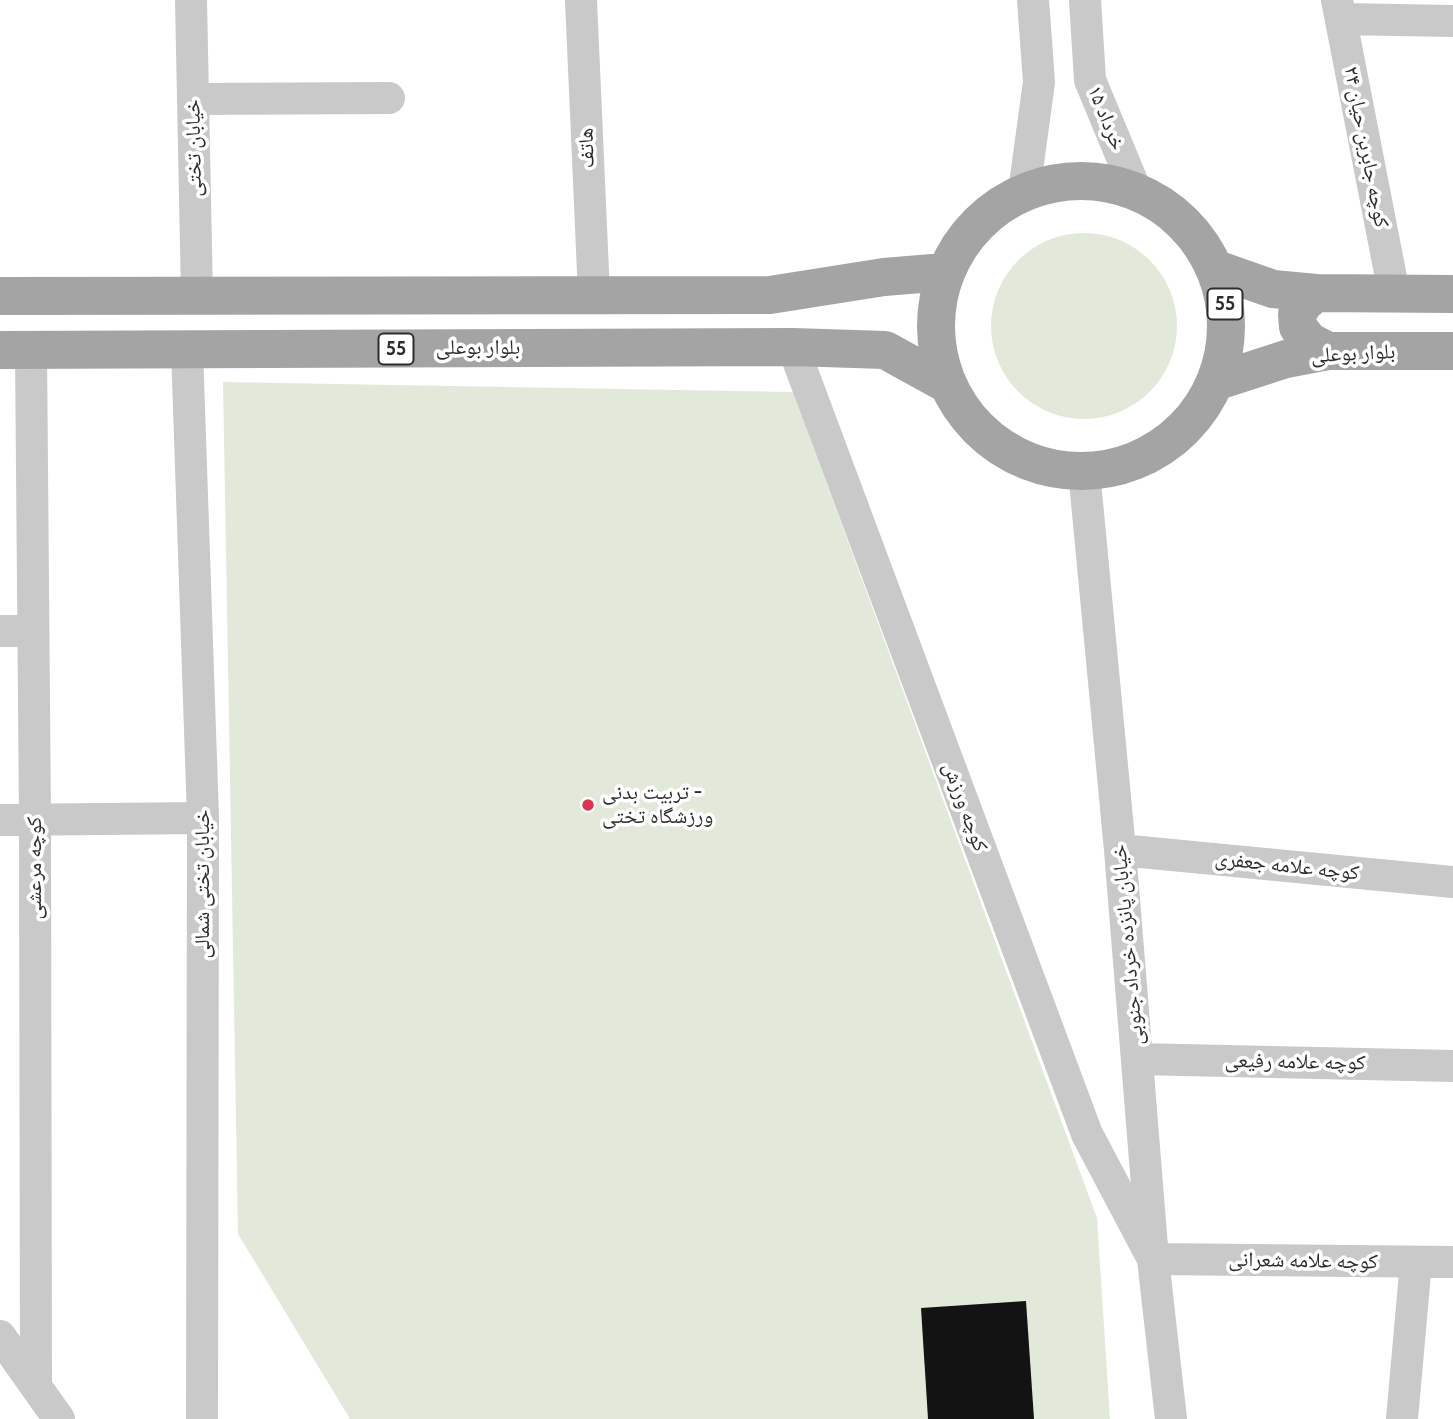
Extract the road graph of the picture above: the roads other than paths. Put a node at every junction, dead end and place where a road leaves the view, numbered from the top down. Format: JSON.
{"nodes":[{"id":1,"x":191,"y":0,"type":"edge"},
{"id":2,"x":581,"y":0,"type":"edge"},
{"id":3,"x":1033,"y":0,"type":"edge"},
{"id":4,"x":1085,"y":0,"type":"edge"},
{"id":5,"x":1340,"y":10,"type":"edge"},
{"id":6,"x":1453,"y":21,"type":"edge"},
{"id":7,"x":389,"y":98,"type":"dead end"},
{"id":8,"x":193,"y":99,"type":"junction"},
{"id":9,"x":1136,"y":191,"type":"junction"},
{"id":10,"x":1024,"y":192,"type":"junction"},
{"id":11,"x":1216,"y":269,"type":"junction"},
{"id":12,"x":945,"y":272,"type":"junction"},
{"id":13,"x":1316,"y":293,"type":"junction"},
{"id":14,"x":1394,"y":293,"type":"junction"},
{"id":15,"x":1453,"y":294,"type":"edge"},
{"id":16,"x":594,"y":295,"type":"junction"},
{"id":17,"x":770,"y":295,"type":"junction"},
{"id":18,"x":0,"y":296,"type":"edge"},
{"id":19,"x":197,"y":296,"type":"junction"},
{"id":20,"x":778,"y":347,"type":"junction"},
{"id":21,"x":187,"y":349,"type":"junction"},
{"id":22,"x":15,"y":350,"type":"edge"},
{"id":23,"x":1328,"y":351,"type":"junction"},
{"id":24,"x":1453,"y":351,"type":"edge"},
{"id":25,"x":1216,"y":382,"type":"junction"},
{"id":26,"x":947,"y":384,"type":"junction"},
{"id":27,"x":1084,"y":471,"type":"junction"},
{"id":28,"x":0,"y":631,"type":"edge"},
{"id":29,"x":32,"y":631,"type":"junction"},
{"id":30,"x":204,"y":818,"type":"junction"},
{"id":31,"x":0,"y":820,"type":"edge"},
{"id":32,"x":35,"y":820,"type":"junction"},
{"id":33,"x":1120,"y":850,"type":"junction"},
{"id":34,"x":1453,"y":882,"type":"edge"},
{"id":35,"x":1137,"y":1059,"type":"junction"},
{"id":36,"x":1453,"y":1066,"type":"edge"},
{"id":37,"x":1153,"y":1259,"type":"junction"},
{"id":38,"x":1416,"y":1262,"type":"junction"},
{"id":39,"x":1453,"y":1262,"type":"edge"},
{"id":40,"x":0,"y":1336,"type":"edge"},
{"id":41,"x":36,"y":1386,"type":"junction"},
{"id":42,"x":59,"y":1419,"type":"edge"},
{"id":43,"x":202,"y":1419,"type":"edge"},
{"id":44,"x":1171,"y":1419,"type":"edge"},
{"id":45,"x":1402,"y":1419,"type":"edge"}],
"edges":[{"from":1,"to":8,"type":"street","name":"خیابان تختی"},
{"from":2,"to":16,"type":"street","name":"هاتف"},
{"from":3,"to":10,"type":"street"},
{"from":4,"to":9,"type":"street","name":"۱۵ خرداد"},
{"from":5,"to":6,"type":"street"},
{"from":5,"to":14,"type":"street","name":"کوچه جابربن حیان ۲۴"},
{"from":7,"to":8,"type":"street"},
{"from":8,"to":19,"type":"street","name":"خیابان تختی"},
{"from":9,"to":10,"type":"main road","number":"55"},
{"from":9,"to":11,"type":"main road","number":"55"},
{"from":10,"to":12,"type":"main road","number":"55"},
{"from":11,"to":13,"type":"main road","number":"55"},
{"from":11,"to":25,"type":"main road","number":"55"},
{"from":12,"to":17,"type":"main road"},
{"from":12,"to":26,"type":"main road","number":"55"},
{"from":13,"to":14,"type":"main road","number":"55"},
{"from":13,"to":23,"type":"main road"},
{"from":14,"to":15,"type":"main road","number":"55"},
{"from":16,"to":17,"type":"main road"},
{"from":16,"to":19,"type":"main road"},
{"from":17,"to":20,"type":"main road"},
{"from":18,"to":19,"type":"main road"},
{"from":20,"to":21,"type":"main road","name":"بلوار بوعلی","number":"55"},
{"from":20,"to":26,"type":"main road","name":"بلوار بوعلی","number":"55"},
{"from":20,"to":37,"type":"street","name":"کوچه ورزش"},
{"from":21,"to":22,"type":"main road","name":"بلوار بوعلی","number":"55"},
{"from":21,"to":30,"type":"street","name":"خیابان تختی شمالی"},
{"from":22,"to":29,"type":"street","name":"کوچه مرعشی"},
{"from":23,"to":24,"type":"main road","name":"بلوار بوعلی"},
{"from":23,"to":25,"type":"main road","name":"بلوار بوعلی"},
{"from":25,"to":27,"type":"main road","number":"55"},
{"from":26,"to":27,"type":"main road","number":"55"},
{"from":27,"to":33,"type":"street","name":"خیابان پانزده خرداد جنوبی"},
{"from":28,"to":29,"type":"street"},
{"from":29,"to":32,"type":"street","name":"کوچه مرعشی"},
{"from":30,"to":32,"type":"street"},
{"from":30,"to":43,"type":"street","name":"خیابان تختی شمالی"},
{"from":31,"to":32,"type":"street"},
{"from":32,"to":41,"type":"street","name":"کوچه مرعشی"},
{"from":33,"to":34,"type":"street","name":"کوچه علامه جعفری"},
{"from":33,"to":35,"type":"street","name":"خیابان پانزده خرداد جنوبی"},
{"from":35,"to":36,"type":"street","name":"کوچه علامه رفیعی"},
{"from":35,"to":37,"type":"street","name":"خیابان پانزده خرداد جنوبی"},
{"from":37,"to":38,"type":"street","name":"کوچه علامه شعرانی"},
{"from":37,"to":44,"type":"street","name":"خیابان پانزده خرداد جنوبی"},
{"from":38,"to":39,"type":"street","name":"کوچه علامه شعرانی"},
{"from":38,"to":45,"type":"street"},
{"from":40,"to":41,"type":"street"},
{"from":41,"to":42,"type":"street"}]}
